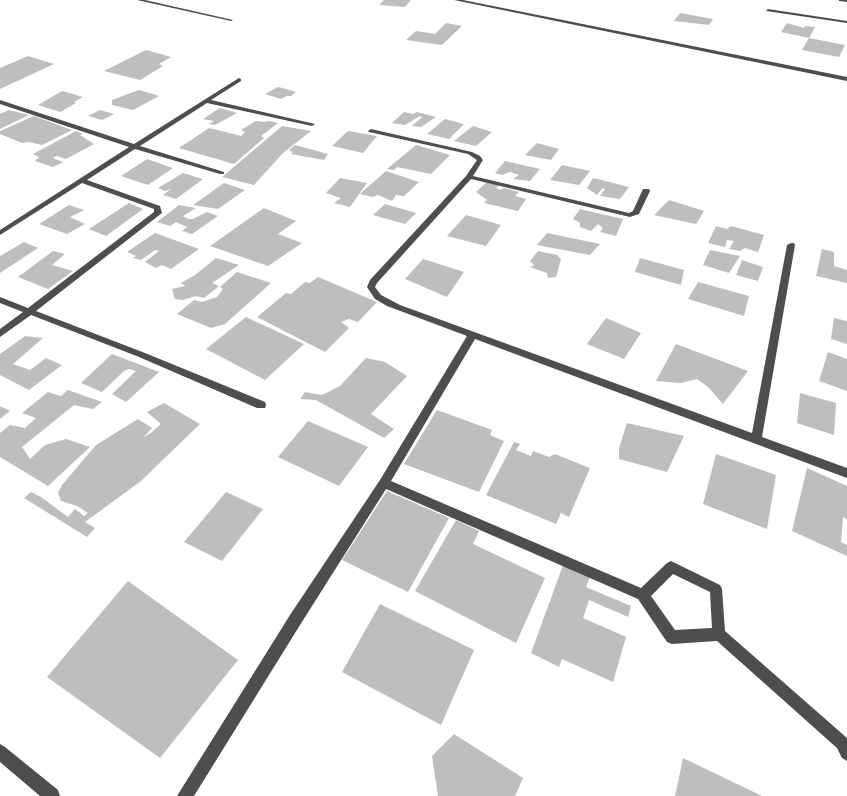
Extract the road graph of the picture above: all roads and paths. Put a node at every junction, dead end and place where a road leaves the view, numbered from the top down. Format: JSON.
{"nodes":[{"id":1,"x":139,"y":0,"type":"edge"},
{"id":2,"x":456,"y":0,"type":"edge"},
{"id":3,"x":840,"y":0,"type":"edge"},
{"id":4,"x":847,"y":1,"type":"edge"},
{"id":5,"x":765,"y":16,"type":"dead end"},
{"id":6,"x":231,"y":20,"type":"dead end"},
{"id":7,"x":847,"y":22,"type":"edge"},
{"id":8,"x":847,"y":79,"type":"edge"},
{"id":9,"x":239,"y":80,"type":"dead end"},
{"id":10,"x":207,"y":101,"type":"junction"},
{"id":11,"x":0,"y":102,"type":"edge"},
{"id":12,"x":312,"y":124,"type":"dead end"},
{"id":13,"x":371,"y":131,"type":"dead end"},
{"id":14,"x":135,"y":147,"type":"junction"},
{"id":15,"x":222,"y":173,"type":"dead end"},
{"id":16,"x":469,"y":177,"type":"junction"},
{"id":17,"x":82,"y":181,"type":"junction"},
{"id":18,"x":646,"y":191,"type":"dead end"},
{"id":19,"x":0,"y":234,"type":"edge"},
{"id":20,"x":791,"y":245,"type":"dead end"},
{"id":21,"x":0,"y":300,"type":"edge"},
{"id":22,"x":30,"y":313,"type":"junction"},
{"id":23,"x":0,"y":334,"type":"edge"},
{"id":24,"x":473,"y":334,"type":"junction"},
{"id":25,"x":261,"y":405,"type":"dead end"},
{"id":26,"x":756,"y":439,"type":"junction"},
{"id":27,"x":847,"y":472,"type":"edge"},
{"id":28,"x":384,"y":483,"type":"junction"},
{"id":29,"x":643,"y":595,"type":"junction"},
{"id":30,"x":719,"y":634,"type":"junction"},
{"id":31,"x":0,"y":752,"type":"edge"},
{"id":32,"x":847,"y":753,"type":"edge"},
{"id":33,"x":52,"y":796,"type":"edge"},
{"id":34,"x":186,"y":796,"type":"edge"}],
"edges":[{"from":1,"to":6,"type":"street"},
{"from":2,"to":8,"type":"street"},
{"from":3,"to":4,"type":"street"},
{"from":5,"to":7,"type":"street"},
{"from":9,"to":10,"type":"street"},
{"from":10,"to":12,"type":"street"},
{"from":10,"to":14,"type":"street"},
{"from":11,"to":14,"type":"street"},
{"from":13,"to":16,"type":"street"},
{"from":14,"to":15,"type":"street"},
{"from":14,"to":17,"type":"street"},
{"from":16,"to":18,"type":"street"},
{"from":16,"to":24,"type":"street"},
{"from":17,"to":19,"type":"street"},
{"from":17,"to":22,"type":"street"},
{"from":20,"to":26,"type":"street"},
{"from":21,"to":22,"type":"street"},
{"from":22,"to":23,"type":"street"},
{"from":22,"to":25,"type":"street"},
{"from":24,"to":26,"type":"street"},
{"from":24,"to":28,"type":"street"},
{"from":26,"to":27,"type":"street"},
{"from":28,"to":29,"type":"street"},
{"from":28,"to":34,"type":"street"},
{"from":29,"to":30,"type":"street"},
{"from":29,"to":30,"type":"street"},
{"from":30,"to":32,"type":"street"},
{"from":31,"to":33,"type":"street"}]}
